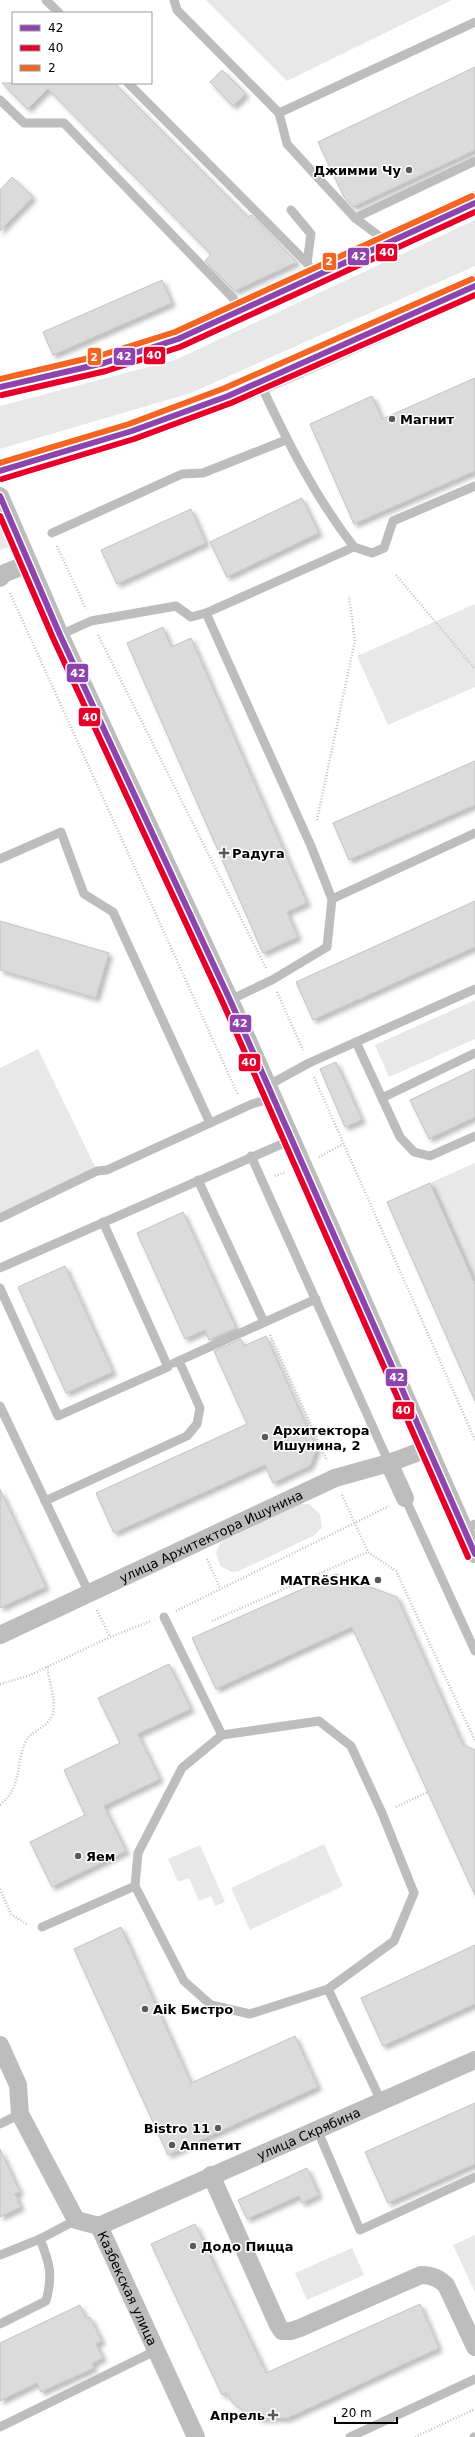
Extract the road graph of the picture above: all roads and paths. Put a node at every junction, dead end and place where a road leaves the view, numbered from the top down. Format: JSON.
{"nodes":[{"id":1,"x":46,"y":0,"type":"edge"},
{"id":2,"x":174,"y":0,"type":"edge"},
{"id":3,"x":58,"y":12,"type":"edge"},
{"id":4,"x":475,"y":22,"type":"edge"},
{"id":5,"x":129,"y":84,"type":"edge"},
{"id":6,"x":0,"y":100,"type":"edge"},
{"id":7,"x":279,"y":113,"type":"junction"},
{"id":8,"x":475,"y":161,"type":"edge"},
{"id":9,"x":364,"y":202,"type":"dead end"},
{"id":10,"x":475,"y":203,"type":"edge"},
{"id":11,"x":291,"y":210,"type":"dead end"},
{"id":12,"x":369,"y":211,"type":"junction"},
{"id":13,"x":355,"y":218,"type":"junction"},
{"id":14,"x":388,"y":243,"type":"junction"},
{"id":15,"x":312,"y":270,"type":"junction"},
{"id":16,"x":475,"y":286,"type":"edge"},
{"id":17,"x":239,"y":311,"type":"junction"},
{"id":18,"x":260,"y":383,"type":"junction"},
{"id":19,"x":0,"y":387,"type":"edge"},
{"id":20,"x":286,"y":440,"type":"junction"},
{"id":21,"x":0,"y":471,"type":"edge"},
{"id":22,"x":475,"y":486,"type":"edge"},
{"id":23,"x":0,"y":496,"type":"edge"},
{"id":24,"x":52,"y":533,"type":"joint"},
{"id":25,"x":354,"y":547,"type":"junction"},
{"id":26,"x":28,"y":564,"type":"junction"},
{"id":27,"x":396,"y":575,"type":"dead end"},
{"id":28,"x":1,"y":577,"type":"edge"},
{"id":29,"x":349,"y":596,"type":"dead end"},
{"id":30,"x":206,"y":613,"type":"junction"},
{"id":31,"x":91,"y":621,"type":"junction"},
{"id":32,"x":60,"y":635,"type":"junction"},
{"id":33,"x":102,"y":644,"type":"dead end"},
{"id":34,"x":475,"y":669,"type":"edge"},
{"id":35,"x":475,"y":833,"type":"edge"},
{"id":36,"x":311,"y":846,"type":"junction"},
{"id":37,"x":0,"y":859,"type":"edge"},
{"id":38,"x":332,"y":899,"type":"junction"},
{"id":39,"x":272,"y":980,"type":"junction"},
{"id":40,"x":475,"y":989,"type":"edge"},
{"id":41,"x":230,"y":1000,"type":"junction"},
{"id":42,"x":356,"y":1042,"type":"junction"},
{"id":43,"x":475,"y":1053,"type":"edge"},
{"id":44,"x":309,"y":1063,"type":"junction"},
{"id":45,"x":270,"y":1092,"type":"junction"},
{"id":46,"x":382,"y":1098,"type":"junction"},
{"id":47,"x":244,"y":1108,"type":"junction"},
{"id":48,"x":210,"y":1123,"type":"junction"},
{"id":49,"x":475,"y":1136,"type":"edge"},
{"id":50,"x":291,"y":1140,"type":"junction"},
{"id":51,"x":251,"y":1156,"type":"junction"},
{"id":52,"x":198,"y":1180,"type":"junction"},
{"id":53,"x":0,"y":1218,"type":"edge"},
{"id":54,"x":103,"y":1222,"type":"junction"},
{"id":55,"x":0,"y":1268,"type":"edge"},
{"id":56,"x":0,"y":1288,"type":"edge"},
{"id":57,"x":316,"y":1299,"type":"junction"},
{"id":58,"x":264,"y":1322,"type":"junction"},
{"id":59,"x":179,"y":1361,"type":"junction"},
{"id":60,"x":168,"y":1367,"type":"junction"},
{"id":61,"x":0,"y":1406,"type":"edge"},
{"id":62,"x":475,"y":1440,"type":"edge"},
{"id":63,"x":428,"y":1449,"type":"junction"},
{"id":64,"x":389,"y":1463,"type":"junction"},
{"id":65,"x":334,"y":1478,"type":"junction"},
{"id":66,"x":405,"y":1498,"type":"junction"},
{"id":67,"x":45,"y":1501,"type":"junction"},
{"id":68,"x":354,"y":1523,"type":"junction"},
{"id":69,"x":470,"y":1527,"type":"edge"},
{"id":70,"x":198,"y":1540,"type":"junction"},
{"id":71,"x":368,"y":1552,"type":"junction"},
{"id":72,"x":475,"y":1554,"type":"edge"},
{"id":73,"x":220,"y":1588,"type":"junction"},
{"id":74,"x":89,"y":1593,"type":"junction"},
{"id":75,"x":164,"y":1617,"type":"junction"},
{"id":76,"x":212,"y":1621,"type":"dead end"},
{"id":77,"x":0,"y":1635,"type":"edge"},
{"id":78,"x":110,"y":1637,"type":"junction"},
{"id":79,"x":475,"y":1651,"type":"edge"},
{"id":80,"x":47,"y":1667,"type":"junction"},
{"id":81,"x":0,"y":1684,"type":"edge"},
{"id":82,"x":222,"y":1735,"type":"junction"},
{"id":83,"x":475,"y":1741,"type":"edge"},
{"id":84,"x":428,"y":1792,"type":"dead end"},
{"id":85,"x":0,"y":1805,"type":"edge"},
{"id":86,"x":382,"y":1813,"type":"junction"},
{"id":87,"x":135,"y":1886,"type":"junction"},
{"id":88,"x":0,"y":1889,"type":"edge"},
{"id":89,"x":42,"y":1928,"type":"joint"},
{"id":90,"x":328,"y":1989,"type":"junction"},
{"id":91,"x":0,"y":2045,"type":"edge"},
{"id":92,"x":475,"y":2060,"type":"edge"},
{"id":93,"x":380,"y":2101,"type":"junction"},
{"id":94,"x":20,"y":2114,"type":"junction"},
{"id":95,"x":0,"y":2124,"type":"edge"},
{"id":96,"x":317,"y":2129,"type":"junction"},
{"id":97,"x":211,"y":2175,"type":"junction"},
{"id":98,"x":475,"y":2177,"type":"edge"},
{"id":99,"x":76,"y":2220,"type":"junction"},
{"id":100,"x":99,"y":2226,"type":"junction"},
{"id":101,"x":40,"y":2239,"type":"junction"},
{"id":102,"x":0,"y":2255,"type":"edge"},
{"id":103,"x":0,"y":2324,"type":"edge"},
{"id":104,"x":475,"y":2347,"type":"edge"},
{"id":105,"x":155,"y":2351,"type":"junction"},
{"id":106,"x":475,"y":2378,"type":"edge"},
{"id":107,"x":475,"y":2409,"type":"edge"},
{"id":108,"x":0,"y":2426,"type":"edge"},
{"id":109,"x":196,"y":2437,"type":"edge"},
{"id":110,"x":350,"y":2437,"type":"edge"},
{"id":111,"x":415,"y":2437,"type":"edge"}],
"edges":[{"from":1,"to":3,"type":"lane"},
{"from":2,"to":7,"type":"lane"},
{"from":4,"to":7,"type":"lane"},
{"from":5,"to":15,"type":"lane"},
{"from":6,"to":17,"type":"lane"},
{"from":7,"to":13,"type":"lane"},
{"from":8,"to":12,"type":"lane"},
{"from":9,"to":12,"type":"lane"},
{"from":10,"to":14,"type":"main road"},
{"from":11,"to":15,"type":"lane"},
{"from":12,"to":13,"type":"lane"},
{"from":13,"to":14,"type":"lane"},
{"from":14,"to":15,"type":"main road"},
{"from":15,"to":17,"type":"main road"},
{"from":16,"to":18,"type":"main road"},
{"from":17,"to":19,"type":"main road"},
{"from":18,"to":20,"type":"lane"},
{"from":18,"to":21,"type":"main road"},
{"from":20,"to":24,"type":"lane"},
{"from":20,"to":25,"type":"lane"},
{"from":22,"to":25,"type":"lane"},
{"from":23,"to":26,"type":"street"},
{"from":24,"to":31,"type":"path"},
{"from":25,"to":30,"type":"lane"},
{"from":26,"to":28,"type":"street"},
{"from":26,"to":32,"type":"street"},
{"from":27,"to":34,"type":"path"},
{"from":28,"to":47,"type":"path"},
{"from":29,"to":36,"type":"path"},
{"from":30,"to":31,"type":"lane"},
{"from":30,"to":36,"type":"lane"},
{"from":31,"to":32,"type":"lane"},
{"from":32,"to":41,"type":"street"},
{"from":33,"to":39,"type":"path"},
{"from":35,"to":38,"type":"lane"},
{"from":36,"to":38,"type":"lane"},
{"from":37,"to":48,"type":"lane"},
{"from":38,"to":39,"type":"lane"},
{"from":39,"to":41,"type":"lane"},
{"from":39,"to":44,"type":"path"},
{"from":40,"to":42,"type":"lane"},
{"from":41,"to":45,"type":"street"},
{"from":42,"to":44,"type":"lane"},
{"from":42,"to":46,"type":"lane"},
{"from":43,"to":46,"type":"lane"},
{"from":44,"to":45,"type":"lane"},
{"from":44,"to":62,"type":"path"},
{"from":45,"to":47,"type":"lane"},
{"from":45,"to":50,"type":"street"},
{"from":46,"to":49,"type":"lane"},
{"from":47,"to":48,"type":"lane"},
{"from":48,"to":53,"type":"lane"},
{"from":50,"to":51,"type":"lane"},
{"from":50,"to":63,"type":"street"},
{"from":51,"to":52,"type":"lane"},
{"from":51,"to":57,"type":"lane"},
{"from":52,"to":54,"type":"lane"},
{"from":52,"to":58,"type":"lane"},
{"from":54,"to":55,"type":"lane"},
{"from":54,"to":60,"type":"lane"},
{"from":56,"to":60,"type":"lane"},
{"from":57,"to":58,"type":"lane"},
{"from":57,"to":64,"type":"lane"},
{"from":58,"to":59,"type":"lane"},
{"from":58,"to":65,"type":"path"},
{"from":59,"to":60,"type":"lane"},
{"from":59,"to":67,"type":"lane"},
{"from":61,"to":67,"type":"lane"},
{"from":63,"to":64,"type":"street","name":"улица Архитектора Ишунина"},
{"from":63,"to":69,"type":"street"},
{"from":64,"to":65,"type":"street","name":"улица Архитектора Ишунина"},
{"from":64,"to":66,"type":"street"},
{"from":65,"to":68,"type":"path"},
{"from":65,"to":70,"type":"street","name":"улица Архитектора Ишунина"},
{"from":66,"to":68,"type":"path"},
{"from":66,"to":79,"type":"lane"},
{"from":67,"to":74,"type":"lane"},
{"from":68,"to":71,"type":"path"},
{"from":68,"to":73,"type":"path"},
{"from":69,"to":72,"type":"street"},
{"from":70,"to":73,"type":"path"},
{"from":70,"to":74,"type":"street","name":"улица Архитектора Ишунина"},
{"from":71,"to":76,"type":"path"},
{"from":71,"to":83,"type":"path"},
{"from":73,"to":75,"type":"path"},
{"from":74,"to":77,"type":"street","name":"улица Архитектора Ишунина"},
{"from":74,"to":78,"type":"path"},
{"from":75,"to":78,"type":"path"},
{"from":75,"to":82,"type":"lane"},
{"from":78,"to":80,"type":"path"},
{"from":80,"to":81,"type":"path"},
{"from":80,"to":85,"type":"path"},
{"from":82,"to":86,"type":"lane"},
{"from":82,"to":87,"type":"lane"},
{"from":84,"to":86,"type":"path"},
{"from":86,"to":90,"type":"lane"},
{"from":87,"to":89,"type":"lane"},
{"from":87,"to":90,"type":"lane"},
{"from":88,"to":89,"type":"path"},
{"from":90,"to":93,"type":"lane"},
{"from":91,"to":94,"type":"street"},
{"from":92,"to":93,"type":"street","name":"улица Скрябина"},
{"from":93,"to":96,"type":"street","name":"улица Скрябина"},
{"from":94,"to":95,"type":"lane"},
{"from":94,"to":99,"type":"street"},
{"from":96,"to":97,"type":"street","name":"улица Скрябина"},
{"from":96,"to":98,"type":"lane"},
{"from":97,"to":100,"type":"street","name":"улица Скрябина"},
{"from":97,"to":104,"type":"street"},
{"from":99,"to":100,"type":"street","name":"Казбекская улица"},
{"from":99,"to":101,"type":"lane"},
{"from":100,"to":105,"type":"street","name":"Казбекская улица"},
{"from":101,"to":102,"type":"lane"},
{"from":101,"to":103,"type":"lane"},
{"from":105,"to":108,"type":"lane"},
{"from":105,"to":109,"type":"street","name":"Казбекская улица"},
{"from":106,"to":110,"type":"lane"},
{"from":107,"to":111,"type":"path"}]}
